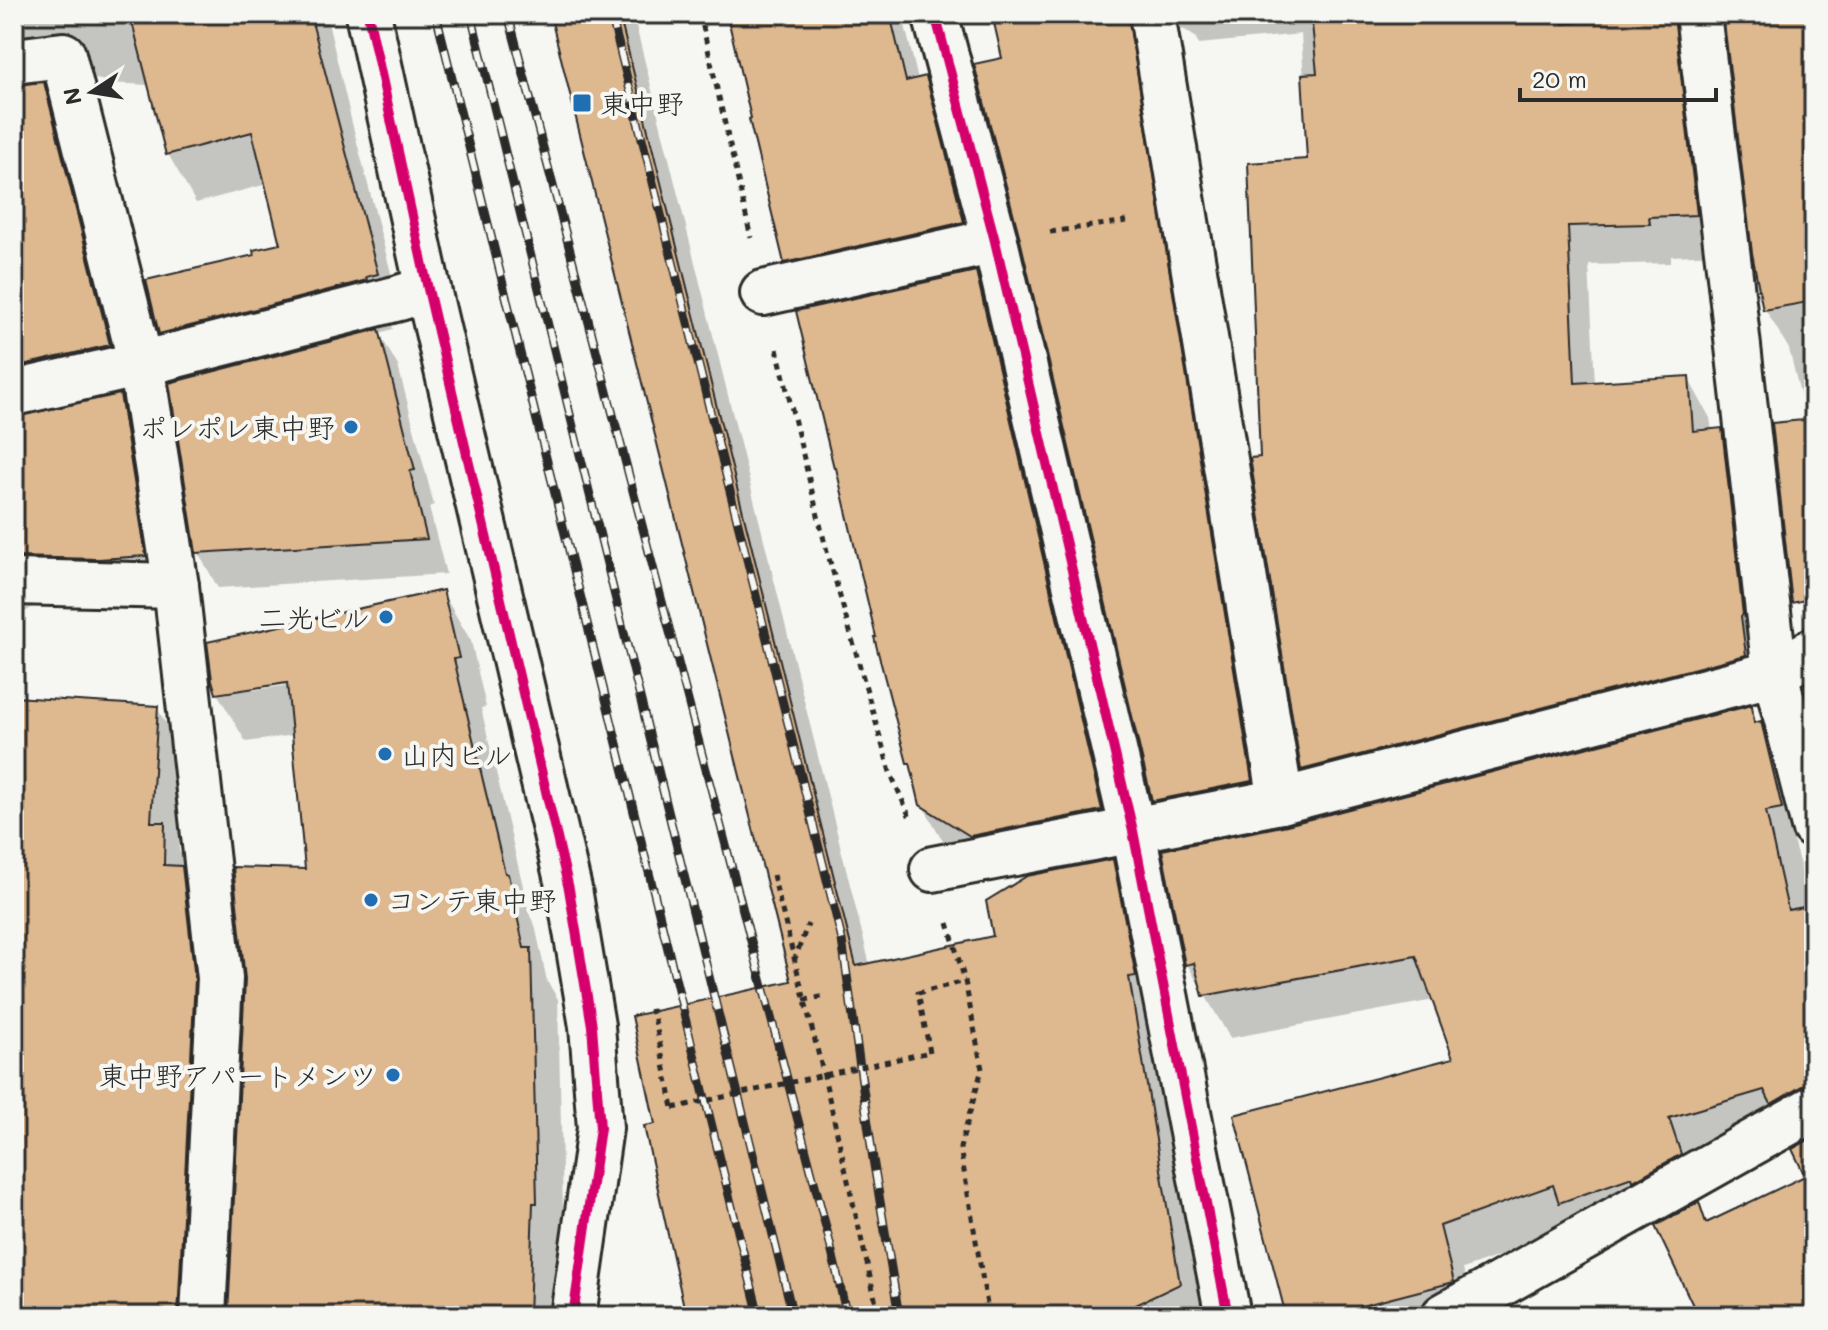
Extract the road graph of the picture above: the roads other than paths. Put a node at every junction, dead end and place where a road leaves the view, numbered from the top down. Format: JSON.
{"nodes":[{"id":1,"x":368,"y":14,"type":"edge"},
{"id":2,"x":935,"y":14,"type":"edge"},
{"id":3,"x":1152,"y":14,"type":"edge"},
{"id":4,"x":1698,"y":14,"type":"edge"},
{"id":5,"x":14,"y":61,"type":"edge"},
{"id":6,"x":995,"y":241,"type":"junction"},
{"id":7,"x":428,"y":289,"type":"junction"},
{"id":8,"x":763,"y":293,"type":"road end"},
{"id":9,"x":141,"y":364,"type":"junction"},
{"id":10,"x":14,"y":393,"type":"edge"},
{"id":11,"x":14,"y":582,"type":"edge"},
{"id":12,"x":176,"y":586,"type":"junction"},
{"id":13,"x":1814,"y":650,"type":"edge"},
{"id":14,"x":1775,"y":673,"type":"junction"},
{"id":15,"x":1281,"y":801,"type":"junction"},
{"id":16,"x":1814,"y":826,"type":"edge"},
{"id":17,"x":1133,"y":831,"type":"junction"},
{"id":18,"x":933,"y":869,"type":"road end"},
{"id":19,"x":1814,"y":1108,"type":"edge"},
{"id":20,"x":203,"y":1316,"type":"edge"},
{"id":21,"x":573,"y":1316,"type":"edge"},
{"id":22,"x":1228,"y":1316,"type":"edge"},
{"id":23,"x":1444,"y":1316,"type":"edge"}],
"edges":[{"from":1,"to":7,"type":"street"},
{"from":2,"to":6,"type":"street"},
{"from":3,"to":15,"type":"street"},
{"from":4,"to":14,"type":"street"},
{"from":5,"to":9,"type":"street"},
{"from":6,"to":8,"type":"street"},
{"from":6,"to":17,"type":"street"},
{"from":7,"to":9,"type":"street"},
{"from":7,"to":21,"type":"street"},
{"from":9,"to":10,"type":"street"},
{"from":9,"to":12,"type":"street"},
{"from":11,"to":12,"type":"street"},
{"from":12,"to":20,"type":"street"},
{"from":13,"to":14,"type":"street"},
{"from":14,"to":15,"type":"street"},
{"from":14,"to":16,"type":"street"},
{"from":15,"to":17,"type":"street"},
{"from":17,"to":18,"type":"street"},
{"from":17,"to":22,"type":"street"},
{"from":19,"to":23,"type":"street"}]}
